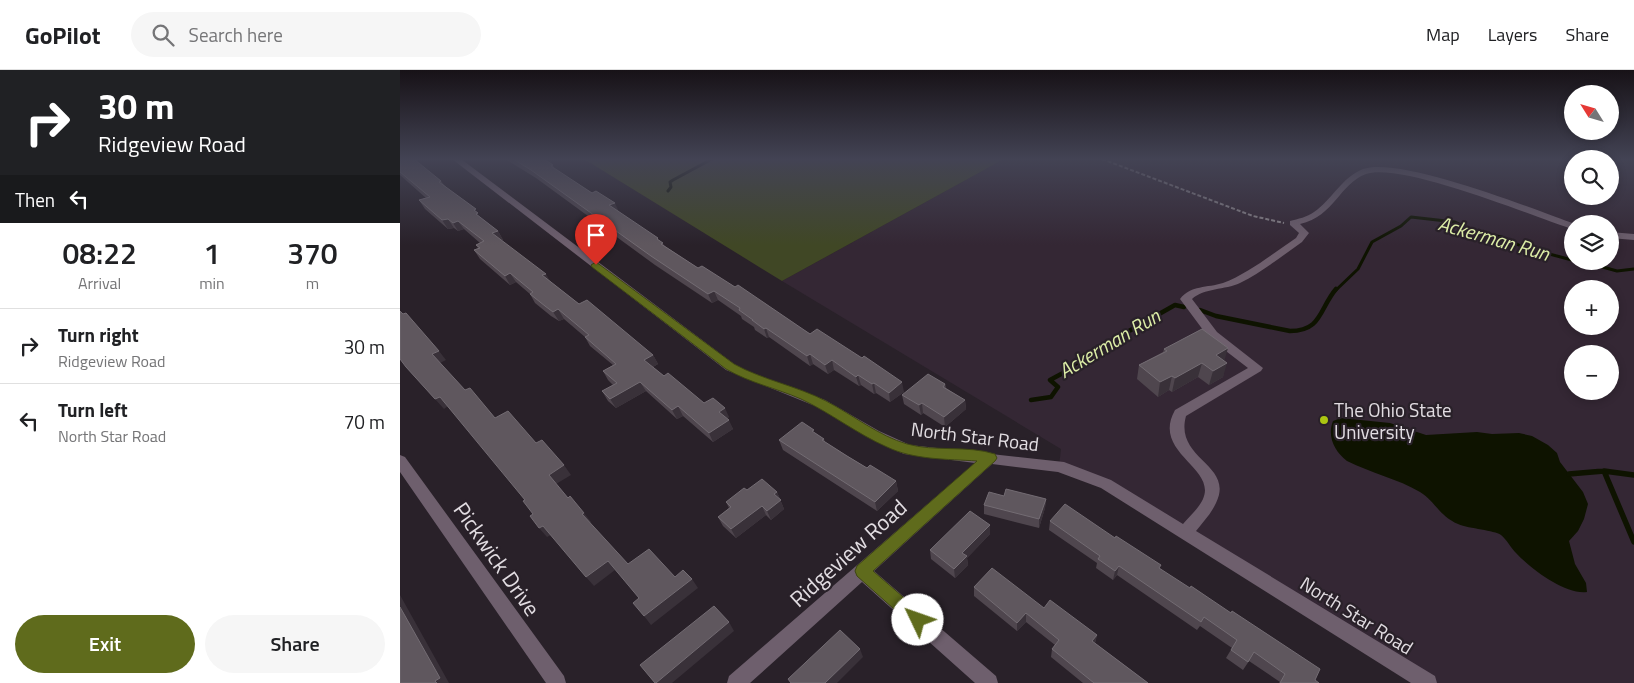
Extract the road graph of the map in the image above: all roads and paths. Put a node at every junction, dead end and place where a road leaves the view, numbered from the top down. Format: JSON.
{"nodes":[{"id":1,"x":494,"y":188,"type":"edge"},
{"id":2,"x":1178,"y":188,"type":"edge"},
{"id":3,"x":1346,"y":188,"type":"edge"},
{"id":4,"x":1456,"y":188,"type":"edge"},
{"id":5,"x":1293,"y":223,"type":"junction"},
{"id":6,"x":1564,"y":223,"type":"edge"},
{"id":7,"x":1619,"y":236,"type":"edge"},
{"id":8,"x":1634,"y":237,"type":"edge"},
{"id":9,"x":990,"y":458,"type":"junction"},
{"id":10,"x":400,"y":461,"type":"edge"},
{"id":11,"x":1186,"y":532,"type":"junction"},
{"id":12,"x":862,"y":571,"type":"junction"},
{"id":13,"x":557,"y":683,"type":"edge"},
{"id":14,"x":736,"y":683,"type":"edge"},
{"id":15,"x":989,"y":683,"type":"edge"},
{"id":16,"x":1428,"y":683,"type":"edge"}],
"edges":[{"from":1,"to":9,"type":"street","name":"North Star Road"},
{"from":2,"to":5,"type":"path"},
{"from":3,"to":5,"type":"street"},
{"from":4,"to":6,"type":"street"},
{"from":5,"to":11,"type":"street"},
{"from":7,"to":8,"type":"street"},
{"from":9,"to":11,"type":"street","name":"North Star Road"},
{"from":9,"to":12,"type":"street","name":"Ridgeview Road"},
{"from":10,"to":13,"type":"street","name":"Pickwick Drive"},
{"from":11,"to":16,"type":"street","name":"North Star Road"},
{"from":12,"to":14,"type":"street","name":"Ridgeview Road"},
{"from":12,"to":15,"type":"street"}]}
